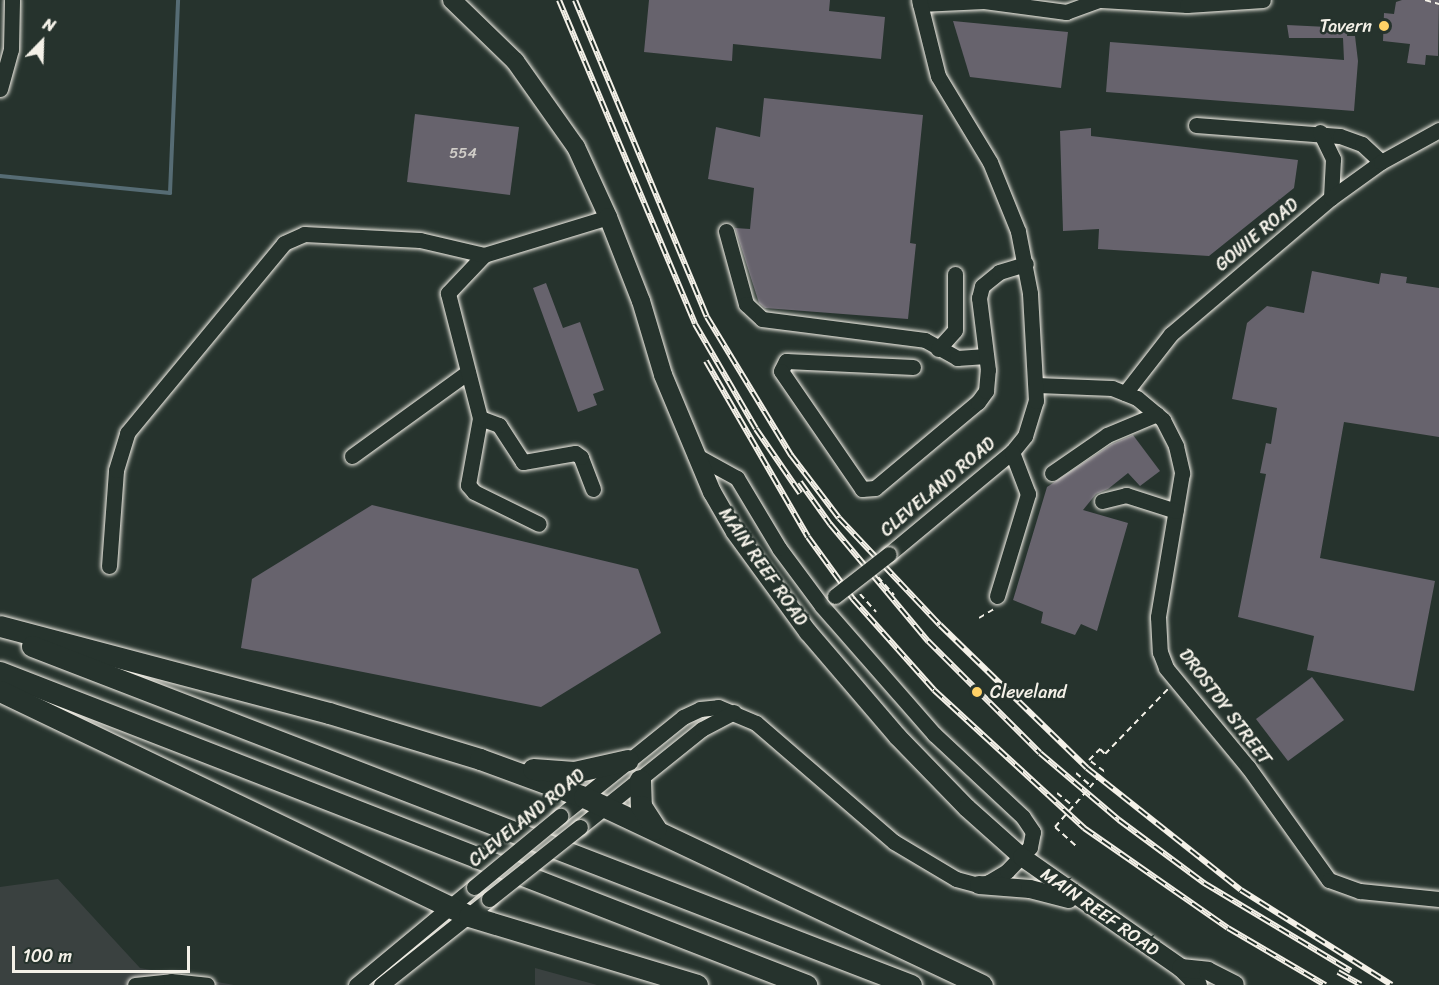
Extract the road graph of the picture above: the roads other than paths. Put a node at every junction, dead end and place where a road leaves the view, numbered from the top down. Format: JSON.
{"nodes":[{"id":1,"x":12,"y":0,"type":"edge"},
{"id":2,"x":452,"y":0,"type":"edge"},
{"id":3,"x":1100,"y":0,"type":"edge"},
{"id":4,"x":1263,"y":0,"type":"edge"},
{"id":5,"x":920,"y":2,"type":"edge"},
{"id":6,"x":0,"y":89,"type":"edge"},
{"id":7,"x":1196,"y":125,"type":"dead end"},
{"id":8,"x":1437,"y":131,"type":"edge"},
{"id":9,"x":1320,"y":132,"type":"junction"},
{"id":10,"x":1381,"y":162,"type":"junction"},
{"id":11,"x":1331,"y":198,"type":"junction"},
{"id":12,"x":609,"y":217,"type":"junction"},
{"id":13,"x":726,"y":231,"type":"dead end"},
{"id":14,"x":484,"y":255,"type":"junction"},
{"id":15,"x":1026,"y":264,"type":"junction"},
{"id":16,"x":955,"y":274,"type":"dead end"},
{"id":17,"x":938,"y":349,"type":"junction"},
{"id":18,"x":986,"y":356,"type":"junction"},
{"id":19,"x":913,"y":367,"type":"dead end"},
{"id":20,"x":468,"y":372,"type":"junction"},
{"id":21,"x":1037,"y":385,"type":"junction"},
{"id":22,"x":1125,"y":393,"type":"junction"},
{"id":23,"x":1157,"y":414,"type":"junction"},
{"id":24,"x":480,"y":418,"type":"junction"},
{"id":25,"x":1012,"y":452,"type":"junction"},
{"id":26,"x":696,"y":455,"type":"junction"},
{"id":27,"x":352,"y":456,"type":"dead end"},
{"id":28,"x":1052,"y":473,"type":"dead end"},
{"id":29,"x":593,"y":489,"type":"dead end"},
{"id":30,"x":1102,"y":501,"type":"dead end"},
{"id":31,"x":1176,"y":511,"type":"junction"},
{"id":32,"x":539,"y":524,"type":"dead end"},
{"id":33,"x":110,"y":566,"type":"dead end"},
{"id":34,"x":997,"y":596,"type":"dead end"},
{"id":35,"x":822,"y":606,"type":"junction"},
{"id":36,"x":0,"y":626,"type":"edge"},
{"id":37,"x":0,"y":633,"type":"edge"},
{"id":38,"x":0,"y":672,"type":"edge"},
{"id":39,"x":0,"y":691,"type":"edge"},
{"id":40,"x":734,"y":712,"type":"junction"},
{"id":41,"x":419,"y":740,"type":"junction"},
{"id":42,"x":628,"y":760,"type":"junction"},
{"id":43,"x":640,"y":780,"type":"junction"},
{"id":44,"x":584,"y":796,"type":"junction"},
{"id":45,"x":607,"y":807,"type":"junction"},
{"id":46,"x":657,"y":831,"type":"junction"},
{"id":47,"x":1022,"y":857,"type":"junction"},
{"id":48,"x":979,"y":885,"type":"junction"},
{"id":49,"x":1439,"y":899,"type":"edge"},
{"id":50,"x":1091,"y":906,"type":"junction"},
{"id":51,"x":460,"y":911,"type":"junction"},
{"id":52,"x":1181,"y":968,"type":"junction"},
{"id":53,"x":384,"y":983,"type":"edge"},
{"id":54,"x":135,"y":985,"type":"edge"},
{"id":55,"x":207,"y":985,"type":"edge"},
{"id":56,"x":356,"y":985,"type":"edge"},
{"id":57,"x":697,"y":985,"type":"edge"},
{"id":58,"x":806,"y":985,"type":"edge"},
{"id":59,"x":911,"y":985,"type":"edge"},
{"id":60,"x":982,"y":985,"type":"edge"},
{"id":61,"x":1198,"y":985,"type":"edge"},
{"id":62,"x":1235,"y":985,"type":"edge"}],
"edges":[{"from":1,"to":6,"type":"street"},
{"from":2,"to":12,"type":"main road","name":"MAIN REEF ROAD"},
{"from":3,"to":4,"type":"street"},
{"from":3,"to":5,"type":"street"},
{"from":5,"to":15,"type":"street","name":"CLEVELAND ROAD"},
{"from":7,"to":9,"type":"street"},
{"from":8,"to":10,"type":"street","name":"GOWIE ROAD"},
{"from":9,"to":10,"type":"street"},
{"from":9,"to":11,"type":"street"},
{"from":10,"to":11,"type":"street","name":"GOWIE ROAD"},
{"from":11,"to":22,"type":"street","name":"GOWIE ROAD"},
{"from":12,"to":14,"type":"street"},
{"from":12,"to":26,"type":"main road","name":"MAIN REEF ROAD"},
{"from":13,"to":17,"type":"street"},
{"from":14,"to":20,"type":"street"},
{"from":14,"to":33,"type":"street"},
{"from":15,"to":18,"type":"street"},
{"from":15,"to":21,"type":"street","name":"CLEVELAND ROAD"},
{"from":16,"to":17,"type":"street"},
{"from":17,"to":18,"type":"street"},
{"from":18,"to":19,"type":"street"},
{"from":20,"to":24,"type":"street"},
{"from":20,"to":27,"type":"street"},
{"from":21,"to":22,"type":"street","name":"DROSTDY STREET"},
{"from":21,"to":25,"type":"street","name":"CLEVELAND ROAD"},
{"from":22,"to":23,"type":"street","name":"DROSTDY STREET"},
{"from":23,"to":28,"type":"street"},
{"from":23,"to":31,"type":"street","name":"DROSTDY STREET"},
{"from":24,"to":29,"type":"street"},
{"from":24,"to":32,"type":"street"},
{"from":25,"to":34,"type":"street"},
{"from":25,"to":35,"type":"street","name":"CLEVELAND ROAD","bridge":true},
{"from":26,"to":35,"type":"street"},
{"from":26,"to":47,"type":"main road","name":"MAIN REEF ROAD"},
{"from":30,"to":31,"type":"street"},
{"from":31,"to":49,"type":"street","name":"DROSTDY STREET"},
{"from":35,"to":47,"type":"street"},
{"from":36,"to":41,"type":"highway"},
{"from":37,"to":59,"type":"highway"},
{"from":38,"to":58,"type":"highway"},
{"from":39,"to":51,"type":"highway"},
{"from":40,"to":42,"type":"street","name":"CLEVELAND ROAD"},
{"from":40,"to":43,"type":"street","name":"CLEVELAND ROAD"},
{"from":40,"to":48,"type":"street","name":"CLEVELAND ROAD"},
{"from":41,"to":42,"type":"highway"},
{"from":41,"to":44,"type":"highway"},
{"from":42,"to":44,"type":"street","name":"CLEVELAND ROAD"},
{"from":43,"to":45,"type":"street","name":"CLEVELAND ROAD"},
{"from":43,"to":46,"type":"highway"},
{"from":44,"to":45,"type":"highway"},
{"from":44,"to":51,"type":"street","name":"CLEVELAND ROAD","bridge":true},
{"from":45,"to":46,"type":"highway"},
{"from":45,"to":51,"type":"street","name":"CLEVELAND ROAD","bridge":true},
{"from":46,"to":60,"type":"highway"},
{"from":47,"to":48,"type":"street"},
{"from":47,"to":50,"type":"main road","name":"MAIN REEF ROAD"},
{"from":48,"to":50,"type":"main road"},
{"from":50,"to":52,"type":"main road","name":"MAIN REEF ROAD"},
{"from":51,"to":53,"type":"street","name":"CLEVELAND ROAD"},
{"from":51,"to":56,"type":"street","name":"CLEVELAND ROAD"},
{"from":51,"to":57,"type":"highway"},
{"from":52,"to":61,"type":"main road","name":"MAIN REEF ROAD"},
{"from":52,"to":62,"type":"main road","name":"MAIN REEF ROAD"},
{"from":54,"to":55,"type":"street"}]}
